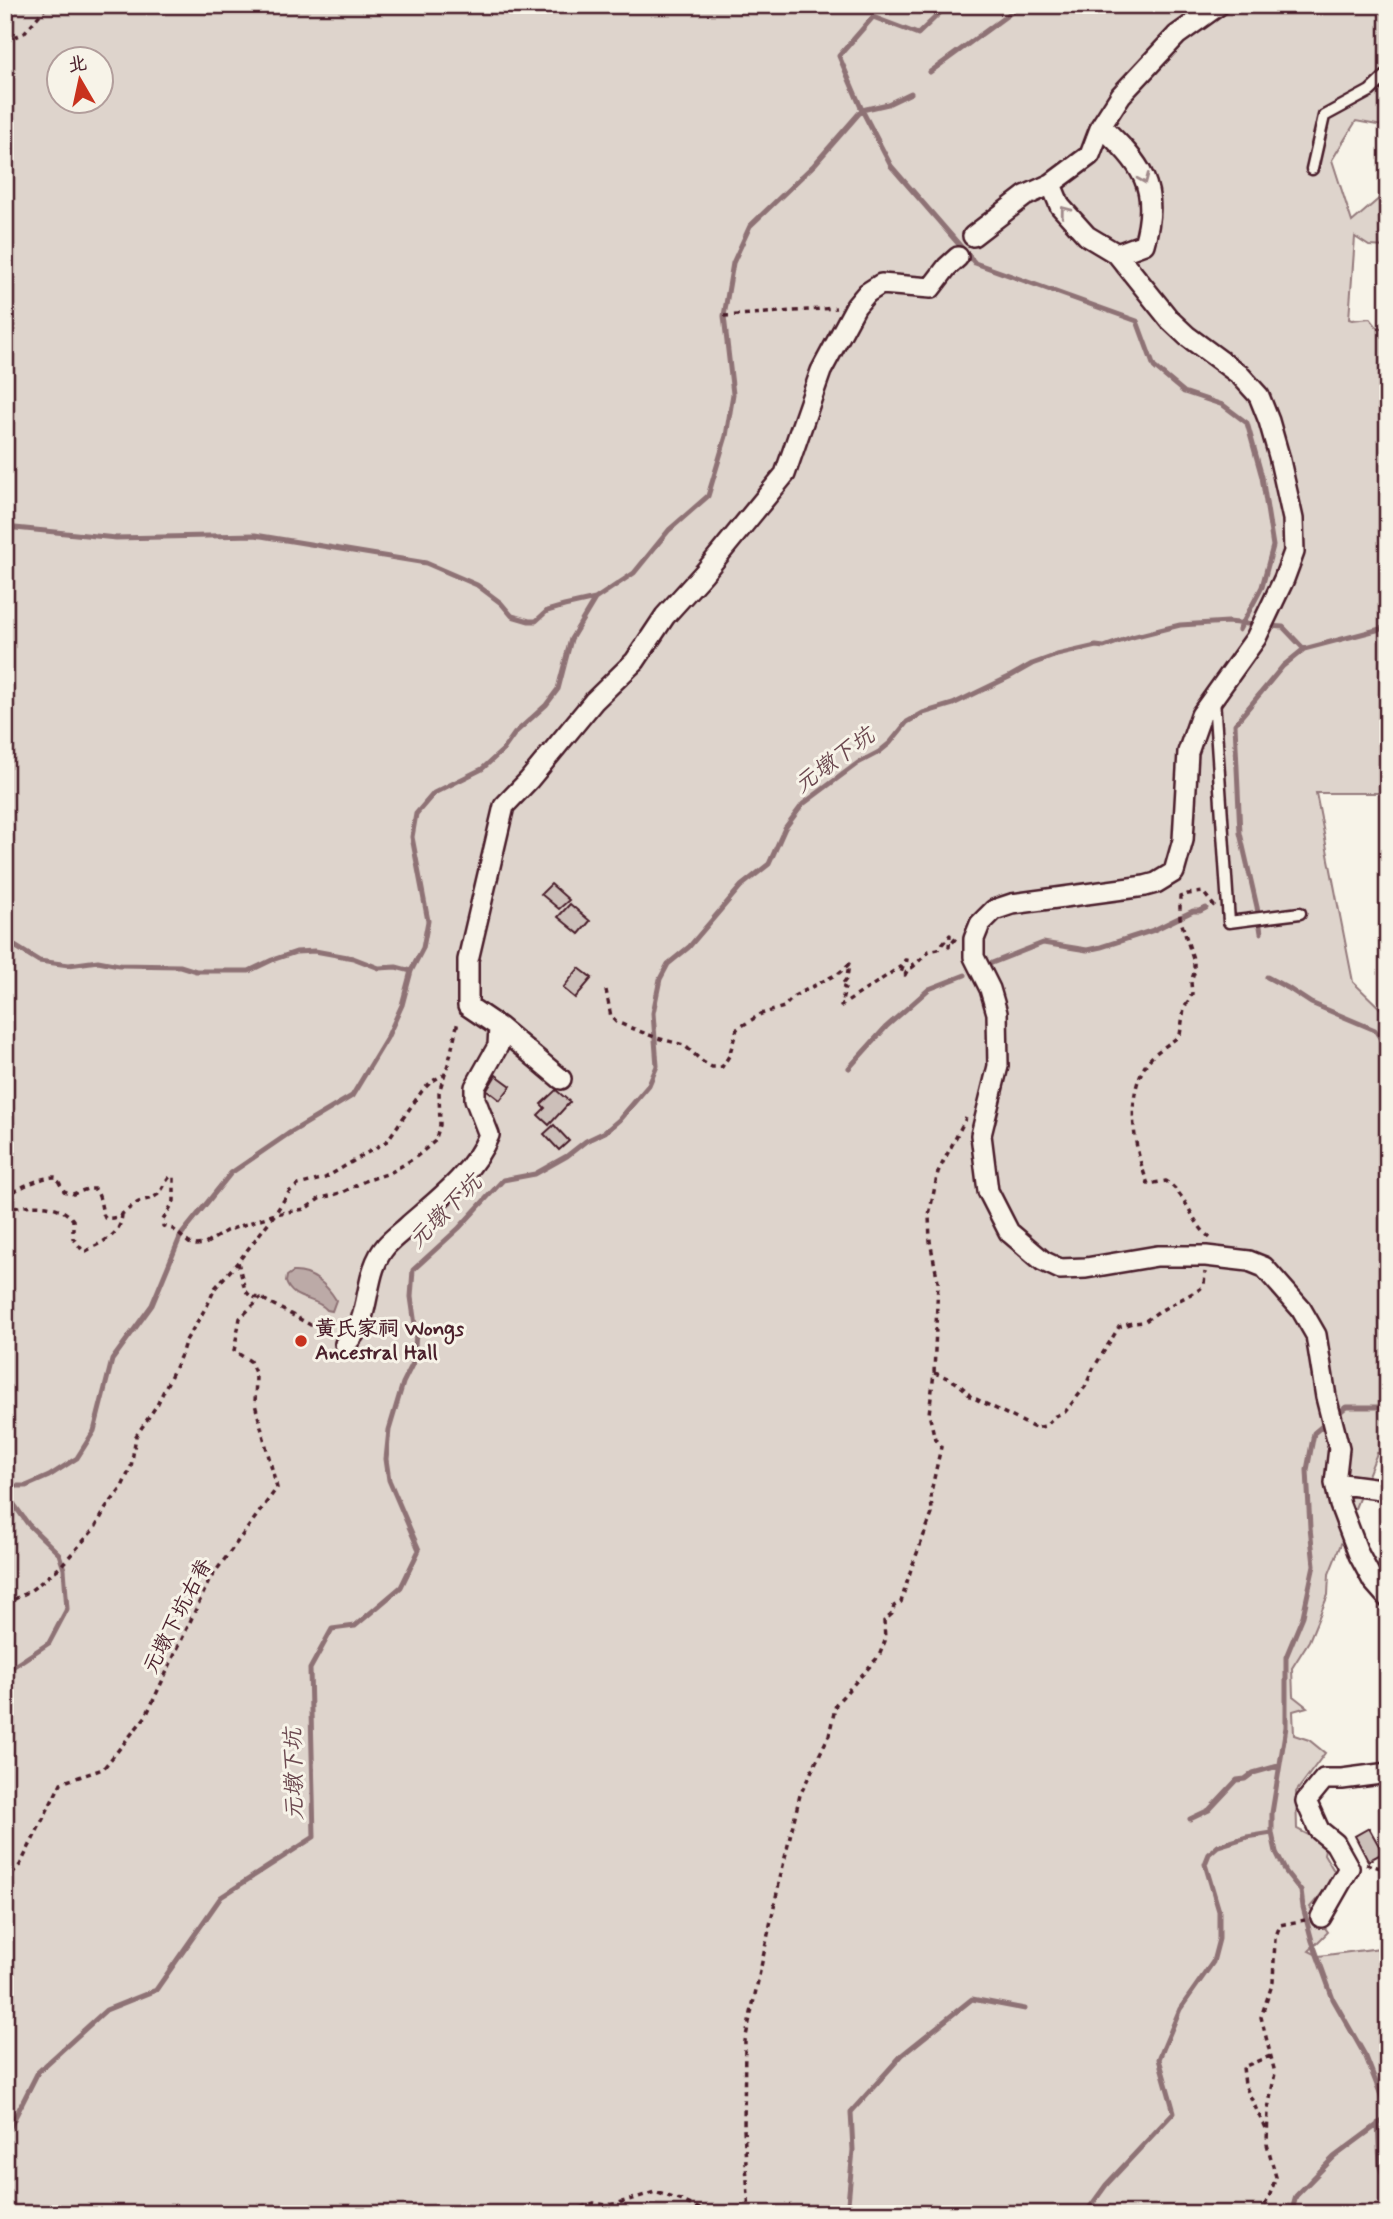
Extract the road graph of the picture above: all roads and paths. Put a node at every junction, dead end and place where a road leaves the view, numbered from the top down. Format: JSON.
{"nodes":[{"id":1,"x":48,"y":5,"type":"edge"},
{"id":2,"x":1219,"y":5,"type":"edge"},
{"id":3,"x":5,"y":41,"type":"edge"},
{"id":4,"x":1388,"y":74,"type":"edge"},
{"id":5,"x":1101,"y":126,"type":"junction"},
{"id":6,"x":1312,"y":169,"type":"dead end"},
{"id":7,"x":1051,"y":184,"type":"junction"},
{"id":8,"x":973,"y":236,"type":"dead end"},
{"id":9,"x":1117,"y":254,"type":"junction"},
{"id":10,"x":958,"y":257,"type":"dead end"},
{"id":11,"x":856,"y":306,"type":"junction"},
{"id":12,"x":724,"y":316,"type":"dead end"},
{"id":13,"x":1214,"y":695,"type":"junction"},
{"id":14,"x":1300,"y":913,"type":"dead end"},
{"id":15,"x":1229,"y":922,"type":"junction"},
{"id":16,"x":976,"y":933,"type":"junction"},
{"id":17,"x":903,"y":965,"type":"junction"},
{"id":18,"x":914,"y":966,"type":"junction"},
{"id":19,"x":606,"y":990,"type":"dead end"},
{"id":20,"x":468,"y":1006,"type":"junction"},
{"id":21,"x":499,"y":1027,"type":"junction"},
{"id":22,"x":443,"y":1076,"type":"junction"},
{"id":23,"x":561,"y":1079,"type":"dead end"},
{"id":24,"x":970,"y":1110,"type":"dead end"},
{"id":25,"x":5,"y":1197,"type":"edge"},
{"id":26,"x":5,"y":1211,"type":"edge"},
{"id":27,"x":122,"y":1214,"type":"junction"},
{"id":28,"x":275,"y":1214,"type":"junction"},
{"id":29,"x":1232,"y":1260,"type":"junction"},
{"id":30,"x":238,"y":1262,"type":"junction"},
{"id":31,"x":1205,"y":1279,"type":"dead end"},
{"id":32,"x":261,"y":1298,"type":"junction"},
{"id":33,"x":345,"y":1344,"type":"joint"},
{"id":34,"x":934,"y":1373,"type":"junction"},
{"id":35,"x":1335,"y":1483,"type":"junction"},
{"id":36,"x":1388,"y":1490,"type":"edge"},
{"id":37,"x":1388,"y":1598,"type":"edge"},
{"id":38,"x":5,"y":1604,"type":"edge"},
{"id":39,"x":1388,"y":1773,"type":"edge"},
{"id":40,"x":5,"y":1881,"type":"edge"},
{"id":41,"x":1321,"y":1917,"type":"joint"},
{"id":42,"x":1270,"y":2056,"type":"junction"},
{"id":43,"x":1265,"y":2128,"type":"dead end"},
{"id":44,"x":562,"y":2214,"type":"edge"},
{"id":45,"x":712,"y":2214,"type":"edge"},
{"id":46,"x":749,"y":2214,"type":"edge"},
{"id":47,"x":1260,"y":2214,"type":"edge"}],
"edges":[{"from":1,"to":3,"type":"path"},
{"from":2,"to":5,"type":"street"},
{"from":4,"to":6,"type":"lane"},
{"from":5,"to":7,"type":"street"},
{"from":5,"to":9,"type":"street","one_way":true},
{"from":7,"to":8,"type":"street"},
{"from":9,"to":7,"type":"street","one_way":true},
{"from":9,"to":13,"type":"street"},
{"from":10,"to":11,"type":"street"},
{"from":11,"to":12,"type":"path"},
{"from":11,"to":20,"type":"street"},
{"from":13,"to":15,"type":"lane"},
{"from":13,"to":16,"type":"street"},
{"from":14,"to":15,"type":"lane"},
{"from":15,"to":29,"type":"path"},
{"from":16,"to":18,"type":"path"},
{"from":16,"to":29,"type":"street"},
{"from":17,"to":18,"type":"path"},
{"from":17,"to":18,"type":"path"},
{"from":17,"to":19,"type":"path"},
{"from":20,"to":21,"type":"street"},
{"from":20,"to":22,"type":"path"},
{"from":21,"to":23,"type":"street"},
{"from":21,"to":33,"type":"street"},
{"from":22,"to":28,"type":"path"},
{"from":22,"to":28,"type":"path"},
{"from":24,"to":34,"type":"path"},
{"from":25,"to":27,"type":"path"},
{"from":26,"to":27,"type":"path"},
{"from":27,"to":28,"type":"path"},
{"from":28,"to":30,"type":"path"},
{"from":29,"to":35,"type":"street"},
{"from":30,"to":32,"type":"path"},
{"from":30,"to":38,"type":"path"},
{"from":31,"to":34,"type":"path"},
{"from":32,"to":33,"type":"path"},
{"from":32,"to":40,"type":"path","name":"元墩下坑右脊"},
{"from":34,"to":46,"type":"path"},
{"from":35,"to":36,"type":"street"},
{"from":35,"to":37,"type":"street"},
{"from":39,"to":41,"type":"street"},
{"from":41,"to":42,"type":"path"},
{"from":42,"to":43,"type":"path"},
{"from":42,"to":47,"type":"path"},
{"from":44,"to":45,"type":"path"}]}
